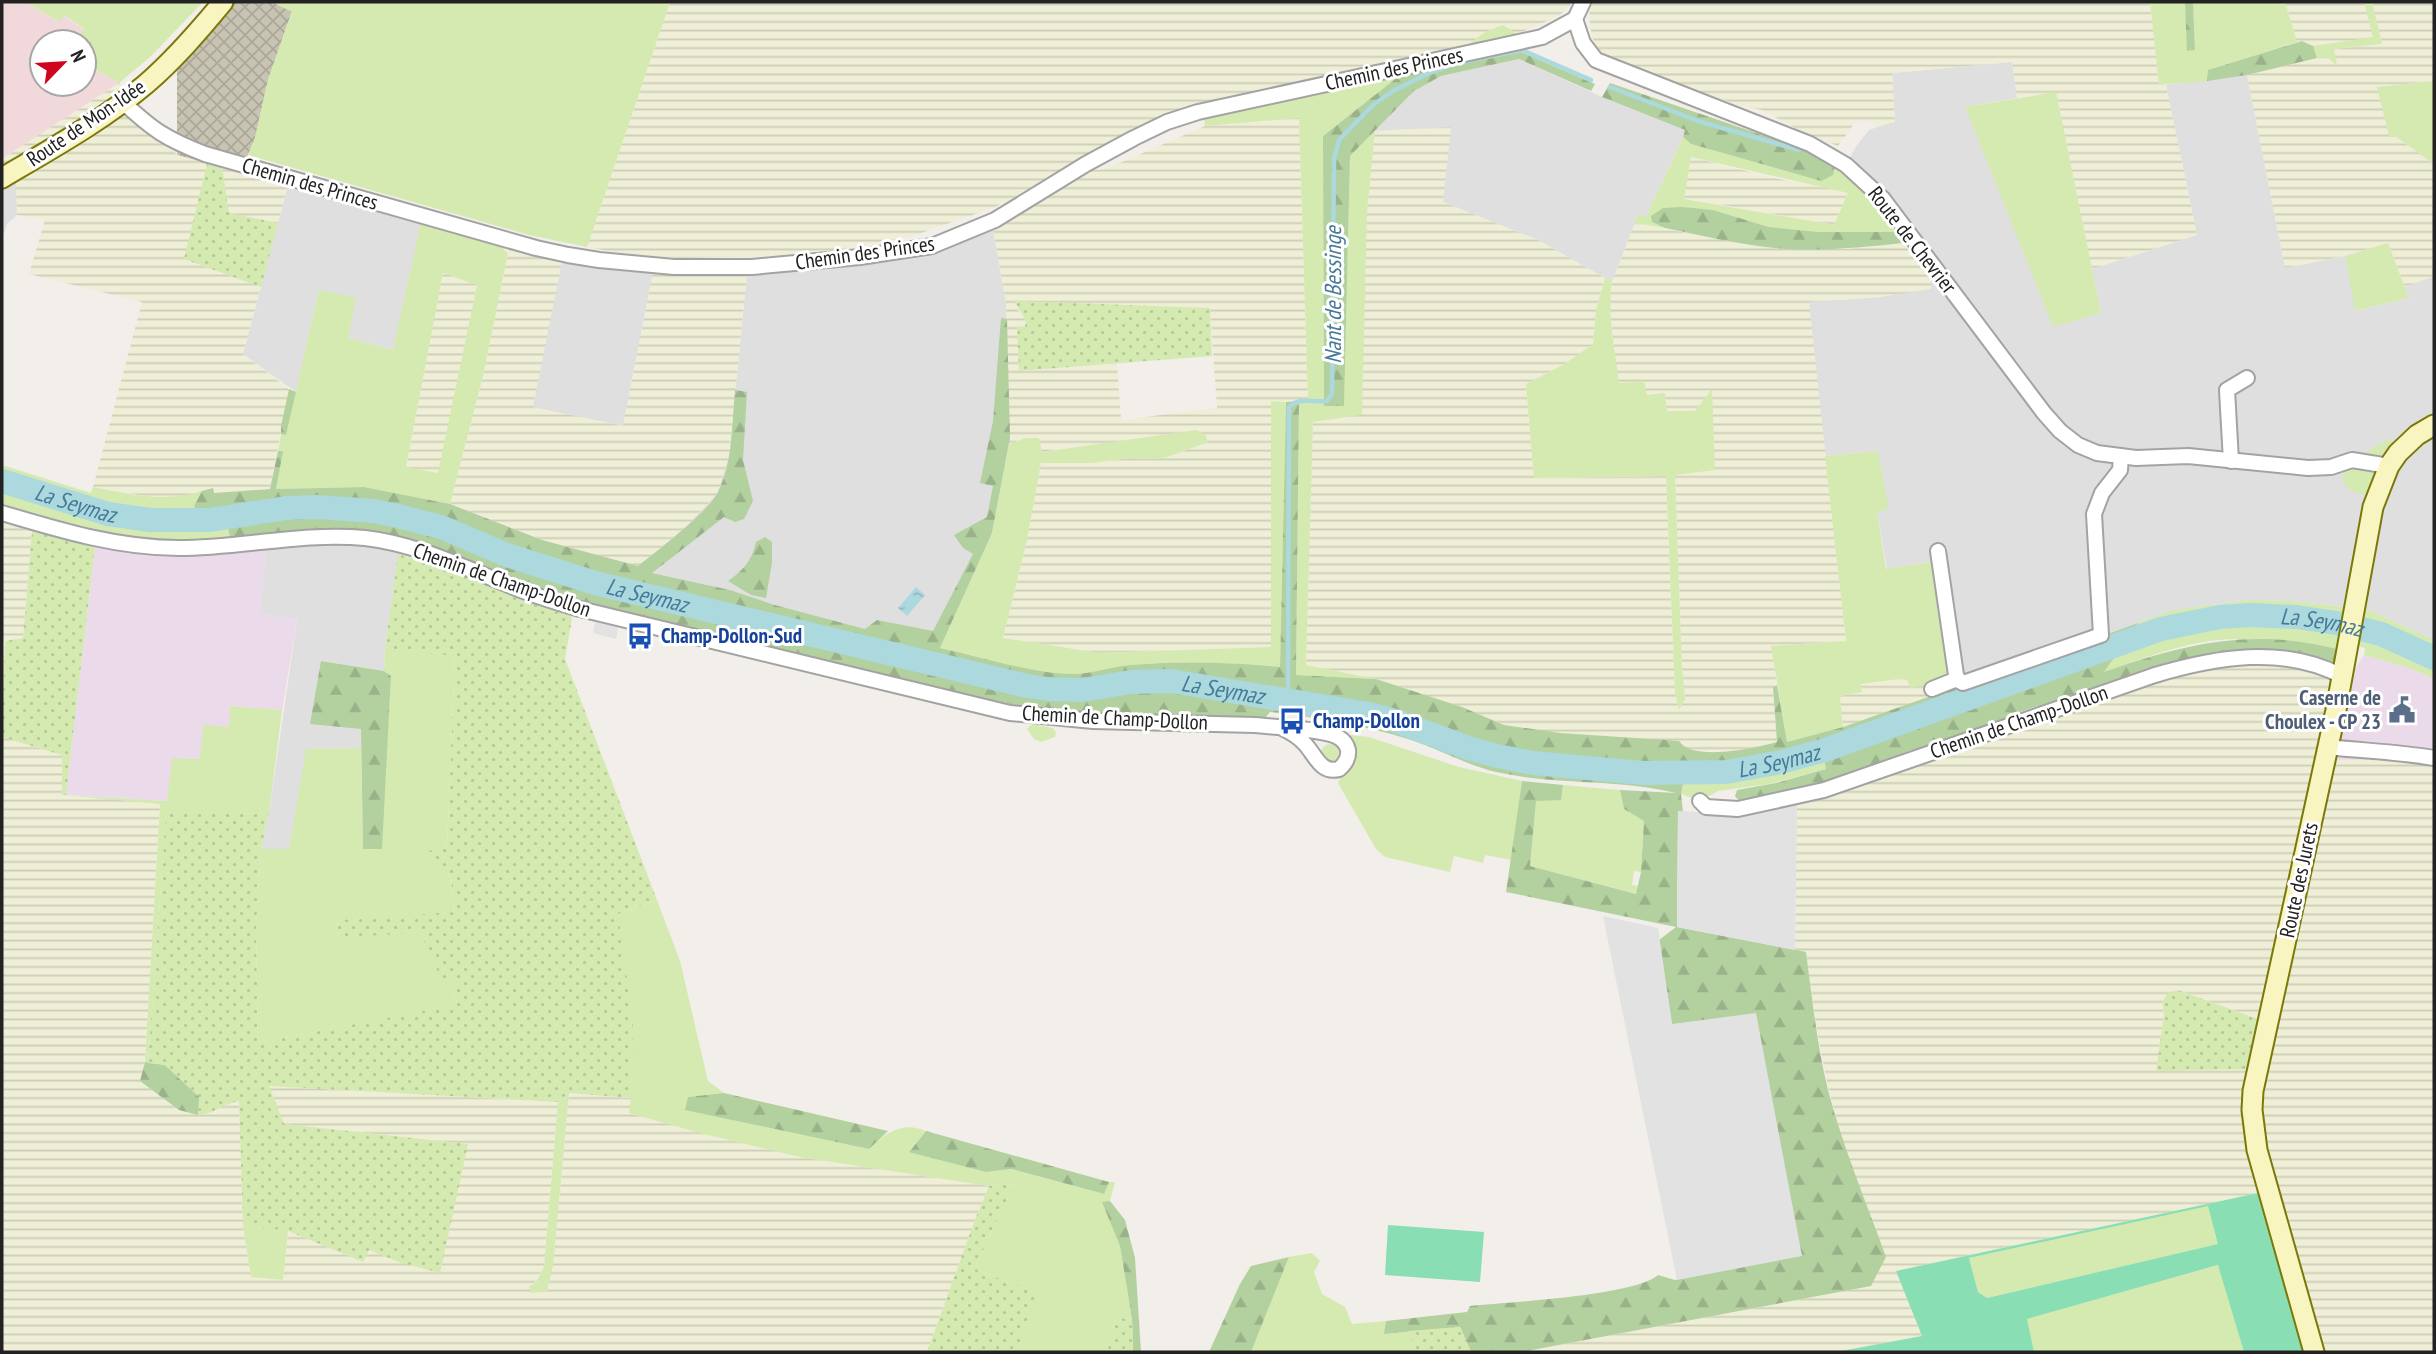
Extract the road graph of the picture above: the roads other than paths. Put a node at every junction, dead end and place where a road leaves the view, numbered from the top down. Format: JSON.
{"nodes":[{"id":1,"x":223,"y":2,"type":"edge"},
{"id":2,"x":1583,"y":2,"type":"edge"},
{"id":3,"x":1575,"y":19,"type":"junction"},
{"id":4,"x":123,"y":102,"type":"junction"},
{"id":5,"x":2,"y":178,"type":"edge"},
{"id":6,"x":2247,"y":378,"type":"dead end"},
{"id":7,"x":2434,"y":425,"type":"edge"},
{"id":8,"x":2121,"y":456,"type":"junction"},
{"id":9,"x":2231,"y":461,"type":"junction"},
{"id":10,"x":2389,"y":466,"type":"junction"},
{"id":11,"x":2,"y":513,"type":"edge"},
{"id":12,"x":1938,"y":551,"type":"dead end"},
{"id":13,"x":2343,"y":676,"type":"junction"},
{"id":14,"x":1957,"y":679,"type":"junction"},
{"id":15,"x":1932,"y":689,"type":"dead end"},
{"id":16,"x":1282,"y":728,"type":"junction"},
{"id":17,"x":2328,"y":747,"type":"junction"},
{"id":18,"x":2434,"y":758,"type":"edge"},
{"id":19,"x":1700,"y":801,"type":"dead end"},
{"id":20,"x":2315,"y":1352,"type":"edge"}],
"edges":[{"from":1,"to":4,"type":"street","name":"Route de Mon-Idée"},
{"from":2,"to":3,"type":"street"},
{"from":3,"to":4,"type":"street","name":"Chemin des Princes"},
{"from":3,"to":8,"type":"street","name":"Route de Chevrier"},
{"from":4,"to":5,"type":"street","name":"Route de Mon-Idée"},
{"from":6,"to":9,"type":"street"},
{"from":7,"to":10,"type":"street","name":"Route des Jurets"},
{"from":8,"to":9,"type":"street","name":"Route de Chevrier"},
{"from":8,"to":14,"type":"street"},
{"from":9,"to":10,"type":"street","name":"Route de Chevrier"},
{"from":10,"to":13,"type":"street","name":"Route des Jurets"},
{"from":11,"to":16,"type":"street","name":"Chemin de Champ-Dollon"},
{"from":12,"to":14,"type":"street"},
{"from":13,"to":17,"type":"street","name":"Route des Jurets"},
{"from":13,"to":19,"type":"street","name":"Chemin de Champ-Dollon"},
{"from":14,"to":15,"type":"street"},
{"from":16,"to":16,"type":"street","name":"Chemin de Champ-Dollon"},
{"from":17,"to":18,"type":"street"},
{"from":17,"to":20,"type":"street","name":"Route des Jurets"}]}
